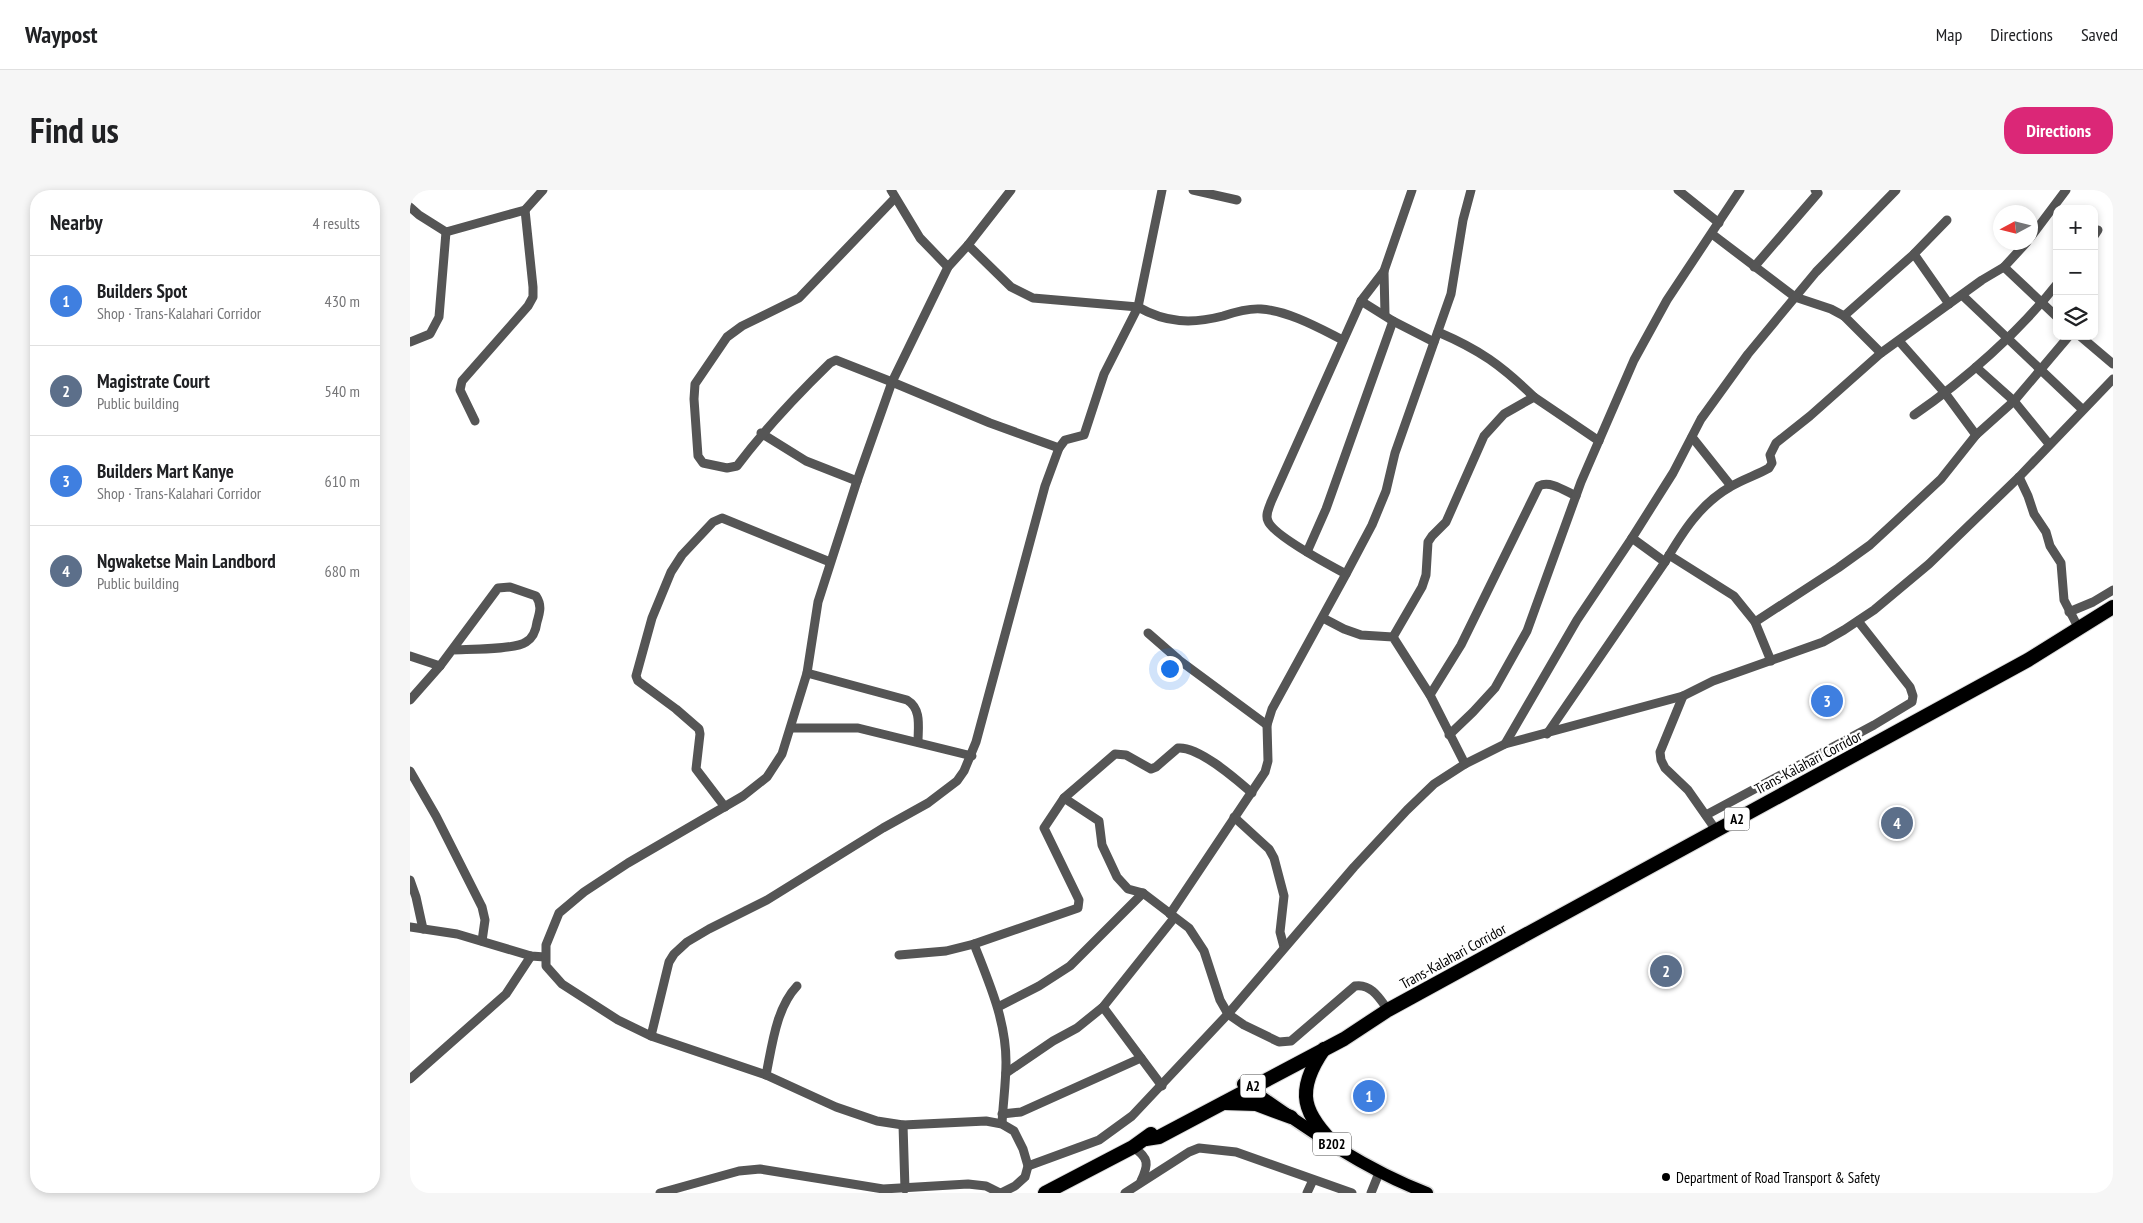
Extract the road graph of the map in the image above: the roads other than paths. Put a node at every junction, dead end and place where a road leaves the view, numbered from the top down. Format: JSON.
{"nodes":[{"id":1,"x":543,"y":190,"type":"edge"},
{"id":2,"x":1010,"y":190,"type":"edge"},
{"id":3,"x":1162,"y":190,"type":"edge"},
{"id":4,"x":1193,"y":190,"type":"edge"},
{"id":5,"x":1412,"y":190,"type":"edge"},
{"id":6,"x":1471,"y":190,"type":"edge"},
{"id":7,"x":1678,"y":190,"type":"edge"},
{"id":8,"x":1740,"y":190,"type":"edge"},
{"id":9,"x":1896,"y":190,"type":"edge"},
{"id":10,"x":2066,"y":190,"type":"edge"},
{"id":11,"x":1818,"y":191,"type":"edge"},
{"id":12,"x":893,"y":194,"type":"edge"},
{"id":13,"x":1237,"y":200,"type":"dead end"},
{"id":14,"x":410,"y":207,"type":"edge"},
{"id":15,"x":525,"y":210,"type":"junction"},
{"id":16,"x":1947,"y":220,"type":"dead end"},
{"id":17,"x":1719,"y":223,"type":"junction"},
{"id":18,"x":2038,"y":227,"type":"edge"},
{"id":19,"x":446,"y":232,"type":"junction"},
{"id":20,"x":1712,"y":234,"type":"junction"},
{"id":21,"x":968,"y":245,"type":"junction"},
{"id":22,"x":2020,"y":250,"type":"edge"},
{"id":23,"x":1914,"y":254,"type":"junction"},
{"id":24,"x":948,"y":267,"type":"junction"},
{"id":25,"x":1754,"y":267,"type":"junction"},
{"id":26,"x":2004,"y":267,"type":"junction"},
{"id":27,"x":1384,"y":271,"type":"junction"},
{"id":28,"x":2053,"y":289,"type":"edge"},
{"id":29,"x":1962,"y":295,"type":"junction"},
{"id":30,"x":1794,"y":297,"type":"junction"},
{"id":31,"x":1361,"y":301,"type":"junction"},
{"id":32,"x":1949,"y":304,"type":"junction"},
{"id":33,"x":2042,"y":304,"type":"junction"},
{"id":34,"x":1138,"y":307,"type":"junction"},
{"id":35,"x":2053,"y":314,"type":"edge"},
{"id":36,"x":1844,"y":316,"type":"junction"},
{"id":37,"x":1389,"y":318,"type":"junction"},
{"id":38,"x":1438,"y":332,"type":"junction"},
{"id":39,"x":2006,"y":337,"type":"junction"},
{"id":40,"x":1343,"y":340,"type":"junction"},
{"id":41,"x":1899,"y":340,"type":"junction"},
{"id":42,"x":2066,"y":340,"type":"edge"},
{"id":43,"x":2085,"y":340,"type":"edge"},
{"id":44,"x":410,"y":342,"type":"edge"},
{"id":45,"x":1434,"y":342,"type":"junction"},
{"id":46,"x":1881,"y":353,"type":"junction"},
{"id":47,"x":2113,"y":364,"type":"edge"},
{"id":48,"x":1976,"y":368,"type":"junction"},
{"id":49,"x":2042,"y":370,"type":"junction"},
{"id":50,"x":2113,"y":379,"type":"edge"},
{"id":51,"x":892,"y":382,"type":"junction"},
{"id":52,"x":1945,"y":394,"type":"junction"},
{"id":53,"x":1534,"y":397,"type":"junction"},
{"id":54,"x":2014,"y":401,"type":"junction"},
{"id":55,"x":2082,"y":409,"type":"junction"},
{"id":56,"x":1914,"y":415,"type":"dead end"},
{"id":57,"x":474,"y":421,"type":"dead end"},
{"id":58,"x":761,"y":433,"type":"junction"},
{"id":59,"x":1976,"y":435,"type":"junction"},
{"id":60,"x":1692,"y":437,"type":"junction"},
{"id":61,"x":1599,"y":441,"type":"junction"},
{"id":62,"x":2049,"y":444,"type":"junction"},
{"id":63,"x":1058,"y":448,"type":"junction"},
{"id":64,"x":2019,"y":477,"type":"junction"},
{"id":65,"x":857,"y":480,"type":"junction"},
{"id":66,"x":1731,"y":486,"type":"junction"},
{"id":67,"x":1576,"y":496,"type":"junction"},
{"id":68,"x":1632,"y":538,"type":"junction"},
{"id":69,"x":1307,"y":552,"type":"junction"},
{"id":70,"x":1667,"y":559,"type":"junction"},
{"id":71,"x":830,"y":562,"type":"junction"},
{"id":72,"x":1346,"y":574,"type":"junction"},
{"id":73,"x":2113,"y":590,"type":"edge"},
{"id":74,"x":2113,"y":607,"type":"edge"},
{"id":75,"x":2069,"y":612,"type":"junction"},
{"id":76,"x":1323,"y":618,"type":"junction"},
{"id":77,"x":1858,"y":621,"type":"junction"},
{"id":78,"x":1755,"y":622,"type":"junction"},
{"id":79,"x":2079,"y":630,"type":"junction"},
{"id":80,"x":1148,"y":633,"type":"dead end"},
{"id":81,"x":1393,"y":637,"type":"junction"},
{"id":82,"x":452,"y":650,"type":"junction"},
{"id":83,"x":410,"y":656,"type":"edge"},
{"id":84,"x":1771,"y":660,"type":"junction"},
{"id":85,"x":440,"y":666,"type":"junction"},
{"id":86,"x":807,"y":673,"type":"junction"},
{"id":87,"x":1430,"y":695,"type":"junction"},
{"id":88,"x":1683,"y":696,"type":"junction"},
{"id":89,"x":410,"y":700,"type":"edge"},
{"id":90,"x":1267,"y":725,"type":"junction"},
{"id":91,"x":791,"y":728,"type":"junction"},
{"id":92,"x":1547,"y":734,"type":"junction"},
{"id":93,"x":1448,"y":735,"type":"junction"},
{"id":94,"x":918,"y":742,"type":"junction"},
{"id":95,"x":1505,"y":744,"type":"junction"},
{"id":96,"x":972,"y":756,"type":"junction"},
{"id":97,"x":1465,"y":764,"type":"junction"},
{"id":98,"x":410,"y":771,"type":"edge"},
{"id":99,"x":1252,"y":793,"type":"junction"},
{"id":100,"x":1064,"y":798,"type":"junction"},
{"id":101,"x":725,"y":807,"type":"junction"},
{"id":102,"x":1706,"y":815,"type":"junction"},
{"id":103,"x":1234,"y":817,"type":"junction"},
{"id":104,"x":1716,"y":830,"type":"junction"},
{"id":105,"x":410,"y":880,"type":"edge"},
{"id":106,"x":1143,"y":893,"type":"junction"},
{"id":107,"x":1172,"y":916,"type":"junction"},
{"id":108,"x":410,"y":927,"type":"edge"},
{"id":109,"x":423,"y":928,"type":"junction"},
{"id":110,"x":482,"y":941,"type":"junction"},
{"id":111,"x":974,"y":944,"type":"junction"},
{"id":112,"x":1284,"y":947,"type":"junction"},
{"id":113,"x":899,"y":955,"type":"dead end"},
{"id":114,"x":531,"y":956,"type":"junction"},
{"id":115,"x":545,"y":957,"type":"junction"},
{"id":116,"x":797,"y":986,"type":"dead end"},
{"id":117,"x":998,"y":1007,"type":"junction"},
{"id":118,"x":1103,"y":1007,"type":"junction"},
{"id":119,"x":1388,"y":1010,"type":"junction"},
{"id":120,"x":1228,"y":1014,"type":"junction"},
{"id":121,"x":1358,"y":1028,"type":"junction"},
{"id":122,"x":651,"y":1036,"type":"junction"},
{"id":123,"x":1324,"y":1049,"type":"junction"},
{"id":124,"x":1141,"y":1058,"type":"junction"},
{"id":125,"x":1006,"y":1073,"type":"junction"},
{"id":126,"x":766,"y":1075,"type":"junction"},
{"id":127,"x":410,"y":1080,"type":"edge"},
{"id":128,"x":1162,"y":1086,"type":"junction"},
{"id":129,"x":1246,"y":1086,"type":"junction"},
{"id":130,"x":1221,"y":1103,"type":"junction"},
{"id":131,"x":1002,"y":1114,"type":"junction"},
{"id":132,"x":1291,"y":1117,"type":"junction"},
{"id":133,"x":1002,"y":1124,"type":"junction"},
{"id":134,"x":903,"y":1125,"type":"junction"},
{"id":135,"x":1146,"y":1139,"type":"junction"},
{"id":136,"x":1132,"y":1147,"type":"junction"},
{"id":137,"x":1338,"y":1148,"type":"junction"},
{"id":138,"x":1028,"y":1166,"type":"junction"},
{"id":139,"x":1379,"y":1173,"type":"junction"},
{"id":140,"x":1313,"y":1180,"type":"junction"},
{"id":141,"x":1141,"y":1183,"type":"junction"},
{"id":142,"x":883,"y":1189,"type":"junction"},
{"id":143,"x":905,"y":1189,"type":"junction"},
{"id":144,"x":660,"y":1193,"type":"edge"},
{"id":145,"x":864,"y":1193,"type":"edge"},
{"id":146,"x":1000,"y":1193,"type":"edge"},
{"id":147,"x":1045,"y":1193,"type":"edge"},
{"id":148,"x":1125,"y":1193,"type":"edge"},
{"id":149,"x":1307,"y":1193,"type":"edge"},
{"id":150,"x":1352,"y":1193,"type":"edge"},
{"id":151,"x":1371,"y":1193,"type":"edge"},
{"id":152,"x":1427,"y":1193,"type":"edge"}],
"edges":[{"from":1,"to":15,"type":"street"},
{"from":2,"to":21,"type":"street"},
{"from":3,"to":34,"type":"street"},
{"from":4,"to":13,"type":"street"},
{"from":5,"to":27,"type":"street"},
{"from":6,"to":38,"type":"street"},
{"from":7,"to":17,"type":"street"},
{"from":8,"to":17,"type":"street"},
{"from":9,"to":30,"type":"street"},
{"from":10,"to":18,"type":"street"},
{"from":11,"to":25,"type":"street"},
{"from":12,"to":24,"type":"street"},
{"from":12,"to":58,"type":"street"},
{"from":14,"to":19,"type":"street"},
{"from":15,"to":19,"type":"street"},
{"from":15,"to":57,"type":"street"},
{"from":16,"to":23,"type":"street"},
{"from":17,"to":20,"type":"street"},
{"from":19,"to":44,"type":"street"},
{"from":20,"to":25,"type":"street"},
{"from":20,"to":61,"type":"street"},
{"from":21,"to":24,"type":"street"},
{"from":21,"to":34,"type":"street"},
{"from":22,"to":26,"type":"street"},
{"from":23,"to":32,"type":"street"},
{"from":23,"to":36,"type":"street"},
{"from":24,"to":51,"type":"street"},
{"from":25,"to":30,"type":"street"},
{"from":26,"to":29,"type":"street"},
{"from":26,"to":33,"type":"street"},
{"from":27,"to":31,"type":"street"},
{"from":27,"to":37,"type":"street"},
{"from":28,"to":33,"type":"street"},
{"from":29,"to":32,"type":"street"},
{"from":29,"to":39,"type":"street"},
{"from":30,"to":36,"type":"street"},
{"from":30,"to":60,"type":"street"},
{"from":31,"to":37,"type":"street"},
{"from":31,"to":40,"type":"street"},
{"from":32,"to":41,"type":"street"},
{"from":33,"to":35,"type":"street"},
{"from":33,"to":39,"type":"street"},
{"from":34,"to":40,"type":"street"},
{"from":34,"to":63,"type":"street"},
{"from":36,"to":46,"type":"street"},
{"from":37,"to":45,"type":"street"},
{"from":37,"to":69,"type":"street"},
{"from":38,"to":45,"type":"street"},
{"from":38,"to":53,"type":"street"},
{"from":39,"to":48,"type":"street"},
{"from":39,"to":49,"type":"street"},
{"from":40,"to":69,"type":"street"},
{"from":41,"to":46,"type":"street"},
{"from":41,"to":52,"type":"street"},
{"from":42,"to":49,"type":"street"},
{"from":43,"to":47,"type":"street"},
{"from":45,"to":72,"type":"street"},
{"from":46,"to":66,"type":"street"},
{"from":48,"to":52,"type":"street"},
{"from":48,"to":54,"type":"street"},
{"from":49,"to":54,"type":"street"},
{"from":49,"to":55,"type":"street"},
{"from":50,"to":55,"type":"street"},
{"from":51,"to":58,"type":"street"},
{"from":51,"to":63,"type":"street"},
{"from":51,"to":65,"type":"street"},
{"from":52,"to":56,"type":"street"},
{"from":52,"to":59,"type":"street"},
{"from":53,"to":61,"type":"street"},
{"from":53,"to":81,"type":"street"},
{"from":54,"to":59,"type":"street"},
{"from":54,"to":62,"type":"street"},
{"from":55,"to":62,"type":"street"},
{"from":58,"to":65,"type":"street"},
{"from":59,"to":78,"type":"street"},
{"from":60,"to":66,"type":"street"},
{"from":60,"to":68,"type":"street"},
{"from":61,"to":67,"type":"street"},
{"from":62,"to":64,"type":"street"},
{"from":63,"to":96,"type":"street"},
{"from":64,"to":75,"type":"street"},
{"from":64,"to":77,"type":"street"},
{"from":65,"to":71,"type":"street"},
{"from":66,"to":70,"type":"street"},
{"from":67,"to":87,"type":"street"},
{"from":67,"to":93,"type":"street"},
{"from":68,"to":70,"type":"street"},
{"from":68,"to":95,"type":"street"},
{"from":69,"to":72,"type":"street"},
{"from":70,"to":78,"type":"street"},
{"from":70,"to":92,"type":"street"},
{"from":71,"to":86,"type":"street"},
{"from":71,"to":101,"type":"street"},
{"from":72,"to":76,"type":"street"},
{"from":73,"to":75,"type":"street"},
{"from":74,"to":79,"type":"highway","name":"Trans-Kalahari Corridor","number":"A2"},
{"from":75,"to":79,"type":"street"},
{"from":76,"to":81,"type":"street"},
{"from":76,"to":90,"type":"street"},
{"from":77,"to":84,"type":"street"},
{"from":77,"to":102,"type":"street"},
{"from":78,"to":84,"type":"street"},
{"from":79,"to":104,"type":"highway","name":"Trans-Kalahari Corridor","number":"A2"},
{"from":80,"to":90,"type":"street"},
{"from":81,"to":87,"type":"street"},
{"from":82,"to":82,"type":"street"},
{"from":82,"to":85,"type":"street"},
{"from":83,"to":85,"type":"street"},
{"from":84,"to":88,"type":"street"},
{"from":85,"to":89,"type":"street"},
{"from":86,"to":91,"type":"street"},
{"from":86,"to":94,"type":"street"},
{"from":87,"to":93,"type":"street"},
{"from":88,"to":92,"type":"street"},
{"from":88,"to":102,"type":"street"},
{"from":90,"to":99,"type":"street"},
{"from":91,"to":94,"type":"street"},
{"from":91,"to":101,"type":"street"},
{"from":92,"to":95,"type":"street"},
{"from":93,"to":97,"type":"street"},
{"from":94,"to":96,"type":"street"},
{"from":95,"to":97,"type":"street"},
{"from":96,"to":122,"type":"street"},
{"from":97,"to":112,"type":"street"},
{"from":98,"to":110,"type":"street"},
{"from":99,"to":100,"type":"street"},
{"from":99,"to":103,"type":"street"},
{"from":100,"to":106,"type":"street"},
{"from":100,"to":111,"type":"street"},
{"from":101,"to":115,"type":"street"},
{"from":102,"to":104,"type":"street"},
{"from":103,"to":107,"type":"street"},
{"from":103,"to":112,"type":"street"},
{"from":104,"to":119,"type":"highway","name":"Trans-Kalahari Corridor","number":"A2"},
{"from":105,"to":109,"type":"street"},
{"from":106,"to":107,"type":"street"},
{"from":106,"to":117,"type":"street"},
{"from":107,"to":118,"type":"street"},
{"from":107,"to":120,"type":"street"},
{"from":108,"to":109,"type":"street"},
{"from":109,"to":110,"type":"street"},
{"from":110,"to":114,"type":"street"},
{"from":111,"to":113,"type":"street"},
{"from":111,"to":117,"type":"street"},
{"from":112,"to":120,"type":"street"},
{"from":114,"to":115,"type":"street"},
{"from":114,"to":127,"type":"street"},
{"from":115,"to":122,"type":"street"},
{"from":116,"to":126,"type":"street"},
{"from":117,"to":125,"type":"street"},
{"from":118,"to":124,"type":"street"},
{"from":118,"to":125,"type":"street"},
{"from":119,"to":120,"type":"street"},
{"from":119,"to":121,"type":"highway","name":"Trans-Kalahari Corridor","number":"A2"},
{"from":120,"to":128,"type":"street"},
{"from":121,"to":123,"type":"highway","name":"Trans-Kalahari Corridor","number":"A2"},
{"from":121,"to":129,"type":"highway","name":"Trans-Kalahari Corridor","number":"A2"},
{"from":122,"to":126,"type":"street"},
{"from":123,"to":129,"type":"highway","name":"Trans-Kalahari Corridor","number":"A2"},
{"from":123,"to":137,"type":"highway"},
{"from":124,"to":128,"type":"street"},
{"from":124,"to":131,"type":"street"},
{"from":125,"to":131,"type":"street"},
{"from":126,"to":134,"type":"street"},
{"from":128,"to":138,"type":"street"},
{"from":129,"to":130,"type":"highway","name":"Trans-Kalahari Corridor","number":"A2"},
{"from":129,"to":132,"type":"main road","number":"B202"},
{"from":129,"to":135,"type":"highway","name":"Trans-Kalahari Corridor","number":"A2"},
{"from":130,"to":132,"type":"highway"},
{"from":130,"to":135,"type":"highway","name":"Trans-Kalahari Corridor","number":"A2"},
{"from":131,"to":133,"type":"street"},
{"from":132,"to":137,"type":"main road","number":"B202"},
{"from":133,"to":134,"type":"street"},
{"from":133,"to":138,"type":"street"},
{"from":134,"to":143,"type":"street"},
{"from":135,"to":136,"type":"highway","name":"Trans-Kalahari Corridor","number":"A2"},
{"from":136,"to":141,"type":"street"},
{"from":136,"to":147,"type":"highway","name":"Trans-Kalahari Corridor","number":"A2"},
{"from":137,"to":139,"type":"main road","number":"B202"},
{"from":138,"to":146,"type":"street"},
{"from":139,"to":151,"type":"street"},
{"from":139,"to":152,"type":"main road","number":"B202"},
{"from":140,"to":141,"type":"street"},
{"from":140,"to":149,"type":"street"},
{"from":140,"to":150,"type":"street"},
{"from":141,"to":148,"type":"street"},
{"from":142,"to":143,"type":"street"},
{"from":142,"to":144,"type":"street"},
{"from":142,"to":145,"type":"street"},
{"from":143,"to":146,"type":"street"}]}
